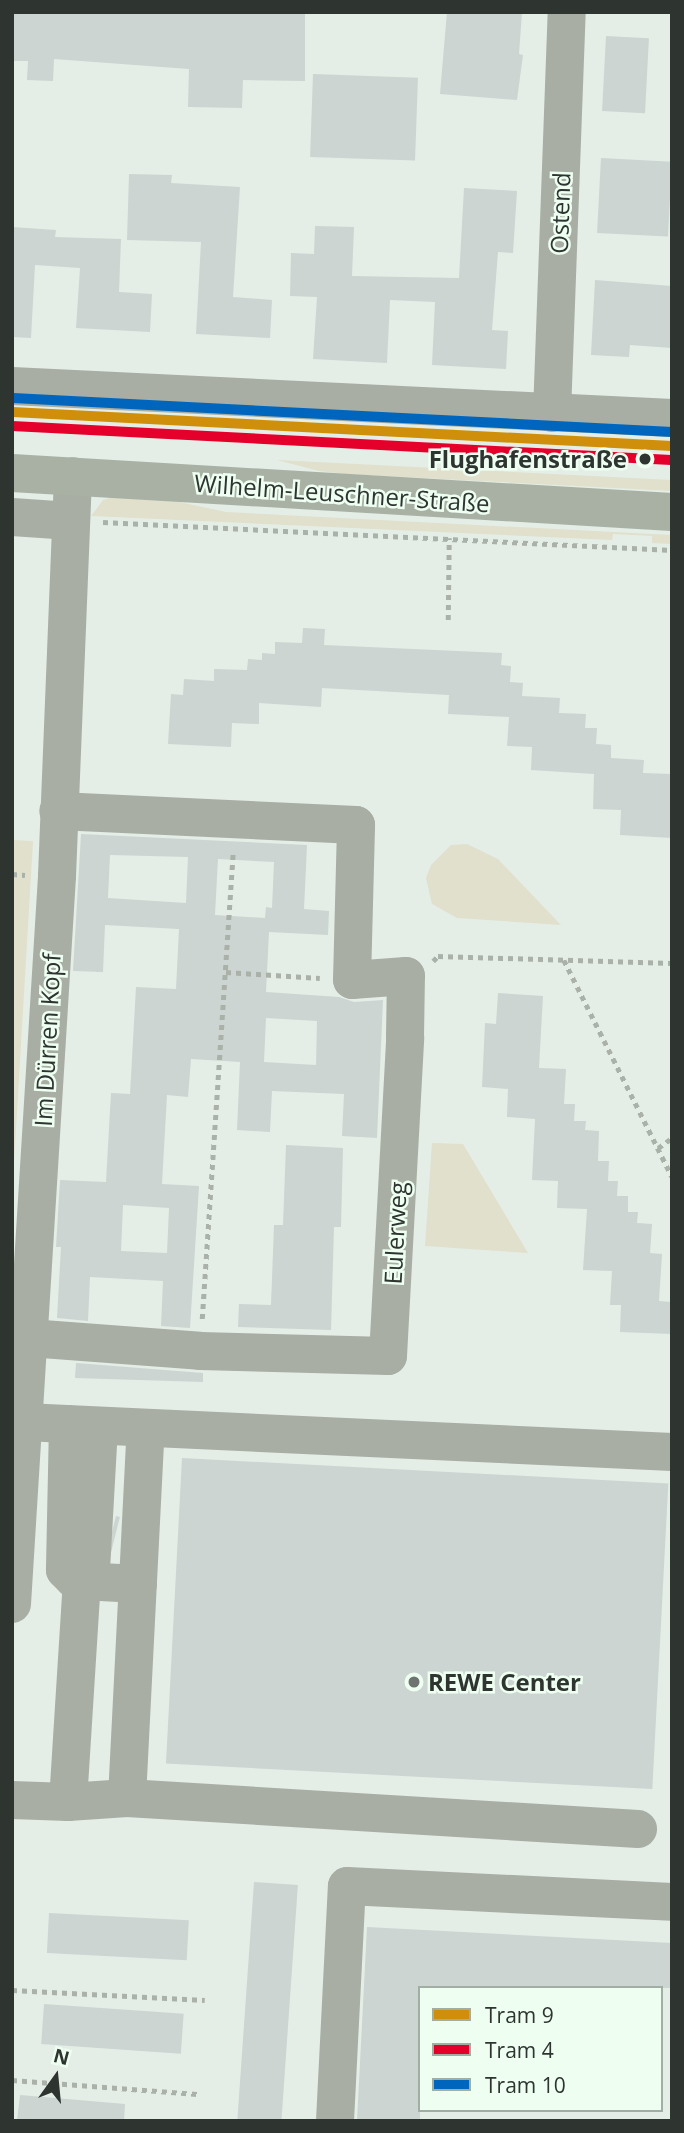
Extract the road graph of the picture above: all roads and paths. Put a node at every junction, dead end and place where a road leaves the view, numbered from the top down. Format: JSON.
{"nodes":[{"id":1,"x":568,"y":12,"type":"edge"},
{"id":2,"x":12,"y":386,"type":"edge"},
{"id":3,"x":552,"y":413,"type":"junction"},
{"id":4,"x":672,"y":418,"type":"edge"},
{"id":5,"x":12,"y":473,"type":"edge"},
{"id":6,"x":73,"y":476,"type":"junction"},
{"id":7,"x":672,"y":512,"type":"edge"},
{"id":8,"x":12,"y":517,"type":"edge"},
{"id":9,"x":71,"y":521,"type":"junction"},
{"id":10,"x":449,"y":538,"type":"junction"},
{"id":11,"x":672,"y":550,"type":"edge"},
{"id":12,"x":448,"y":620,"type":"dead end"},
{"id":13,"x":58,"y":811,"type":"junction"},
{"id":14,"x":234,"y":819,"type":"junction"},
{"id":15,"x":564,"y":961,"type":"junction"},
{"id":16,"x":672,"y":963,"type":"edge"},
{"id":17,"x":226,"y":972,"type":"junction"},
{"id":18,"x":406,"y":976,"type":"junction"},
{"id":19,"x":352,"y":980,"type":"junction"},
{"id":20,"x":672,"y":1138,"type":"edge"},
{"id":21,"x":658,"y":1148,"type":"junction"},
{"id":22,"x":672,"y":1177,"type":"edge"},
{"id":23,"x":29,"y":1338,"type":"junction"},
{"id":24,"x":200,"y":1351,"type":"junction"},
{"id":25,"x":24,"y":1422,"type":"junction"},
{"id":26,"x":103,"y":1426,"type":"junction"},
{"id":27,"x":672,"y":1452,"type":"edge"},
{"id":28,"x":110,"y":1582,"type":"junction"},
{"id":29,"x":12,"y":1604,"type":"edge"},
{"id":30,"x":127,"y":1798,"type":"junction"},
{"id":31,"x":12,"y":1800,"type":"edge"},
{"id":32,"x":68,"y":1802,"type":"junction"},
{"id":33,"x":638,"y":1829,"type":"dead end"},
{"id":34,"x":672,"y":1902,"type":"edge"},
{"id":35,"x":12,"y":1990,"type":"edge"},
{"id":36,"x":205,"y":2000,"type":"dead end"},
{"id":37,"x":12,"y":2080,"type":"edge"},
{"id":38,"x":200,"y":2095,"type":"dead end"},
{"id":39,"x":335,"y":2121,"type":"edge"}],
"edges":[{"from":1,"to":3,"type":"street","name":"Ostend"},
{"from":2,"to":3,"type":"street"},
{"from":3,"to":4,"type":"street"},
{"from":5,"to":6,"type":"main road","name":"Wilhelm-Leuschner-Straße"},
{"from":6,"to":7,"type":"main road","name":"Wilhelm-Leuschner-Straße"},
{"from":6,"to":9,"type":"street","name":"Im Dürren Kopf"},
{"from":8,"to":9,"type":"street"},
{"from":9,"to":10,"type":"path"},
{"from":9,"to":13,"type":"street","name":"Im Dürren Kopf"},
{"from":10,"to":11,"type":"path"},
{"from":10,"to":12,"type":"path"},
{"from":13,"to":14,"type":"street"},
{"from":13,"to":23,"type":"street","name":"Im Dürren Kopf"},
{"from":14,"to":17,"type":"path"},
{"from":14,"to":19,"type":"street"},
{"from":15,"to":16,"type":"path"},
{"from":15,"to":18,"type":"path"},
{"from":15,"to":21,"type":"path"},
{"from":17,"to":19,"type":"path"},
{"from":17,"to":24,"type":"path"},
{"from":18,"to":19,"type":"street"},
{"from":18,"to":24,"type":"street","name":"Eulerweg"},
{"from":20,"to":21,"type":"path"},
{"from":21,"to":22,"type":"path"},
{"from":23,"to":24,"type":"street","name":"Eulerweg"},
{"from":23,"to":25,"type":"street","name":"Im Dürren Kopf"},
{"from":25,"to":26,"type":"street"},
{"from":25,"to":29,"type":"street","name":"Im Dürren Kopf"},
{"from":26,"to":27,"type":"street"},
{"from":26,"to":28,"type":"street"},
{"from":26,"to":28,"type":"street"},
{"from":28,"to":30,"type":"street"},
{"from":28,"to":32,"type":"street"},
{"from":30,"to":32,"type":"street"},
{"from":30,"to":33,"type":"street"},
{"from":31,"to":32,"type":"street"},
{"from":34,"to":39,"type":"street"},
{"from":35,"to":36,"type":"path"},
{"from":37,"to":38,"type":"path"}]}
